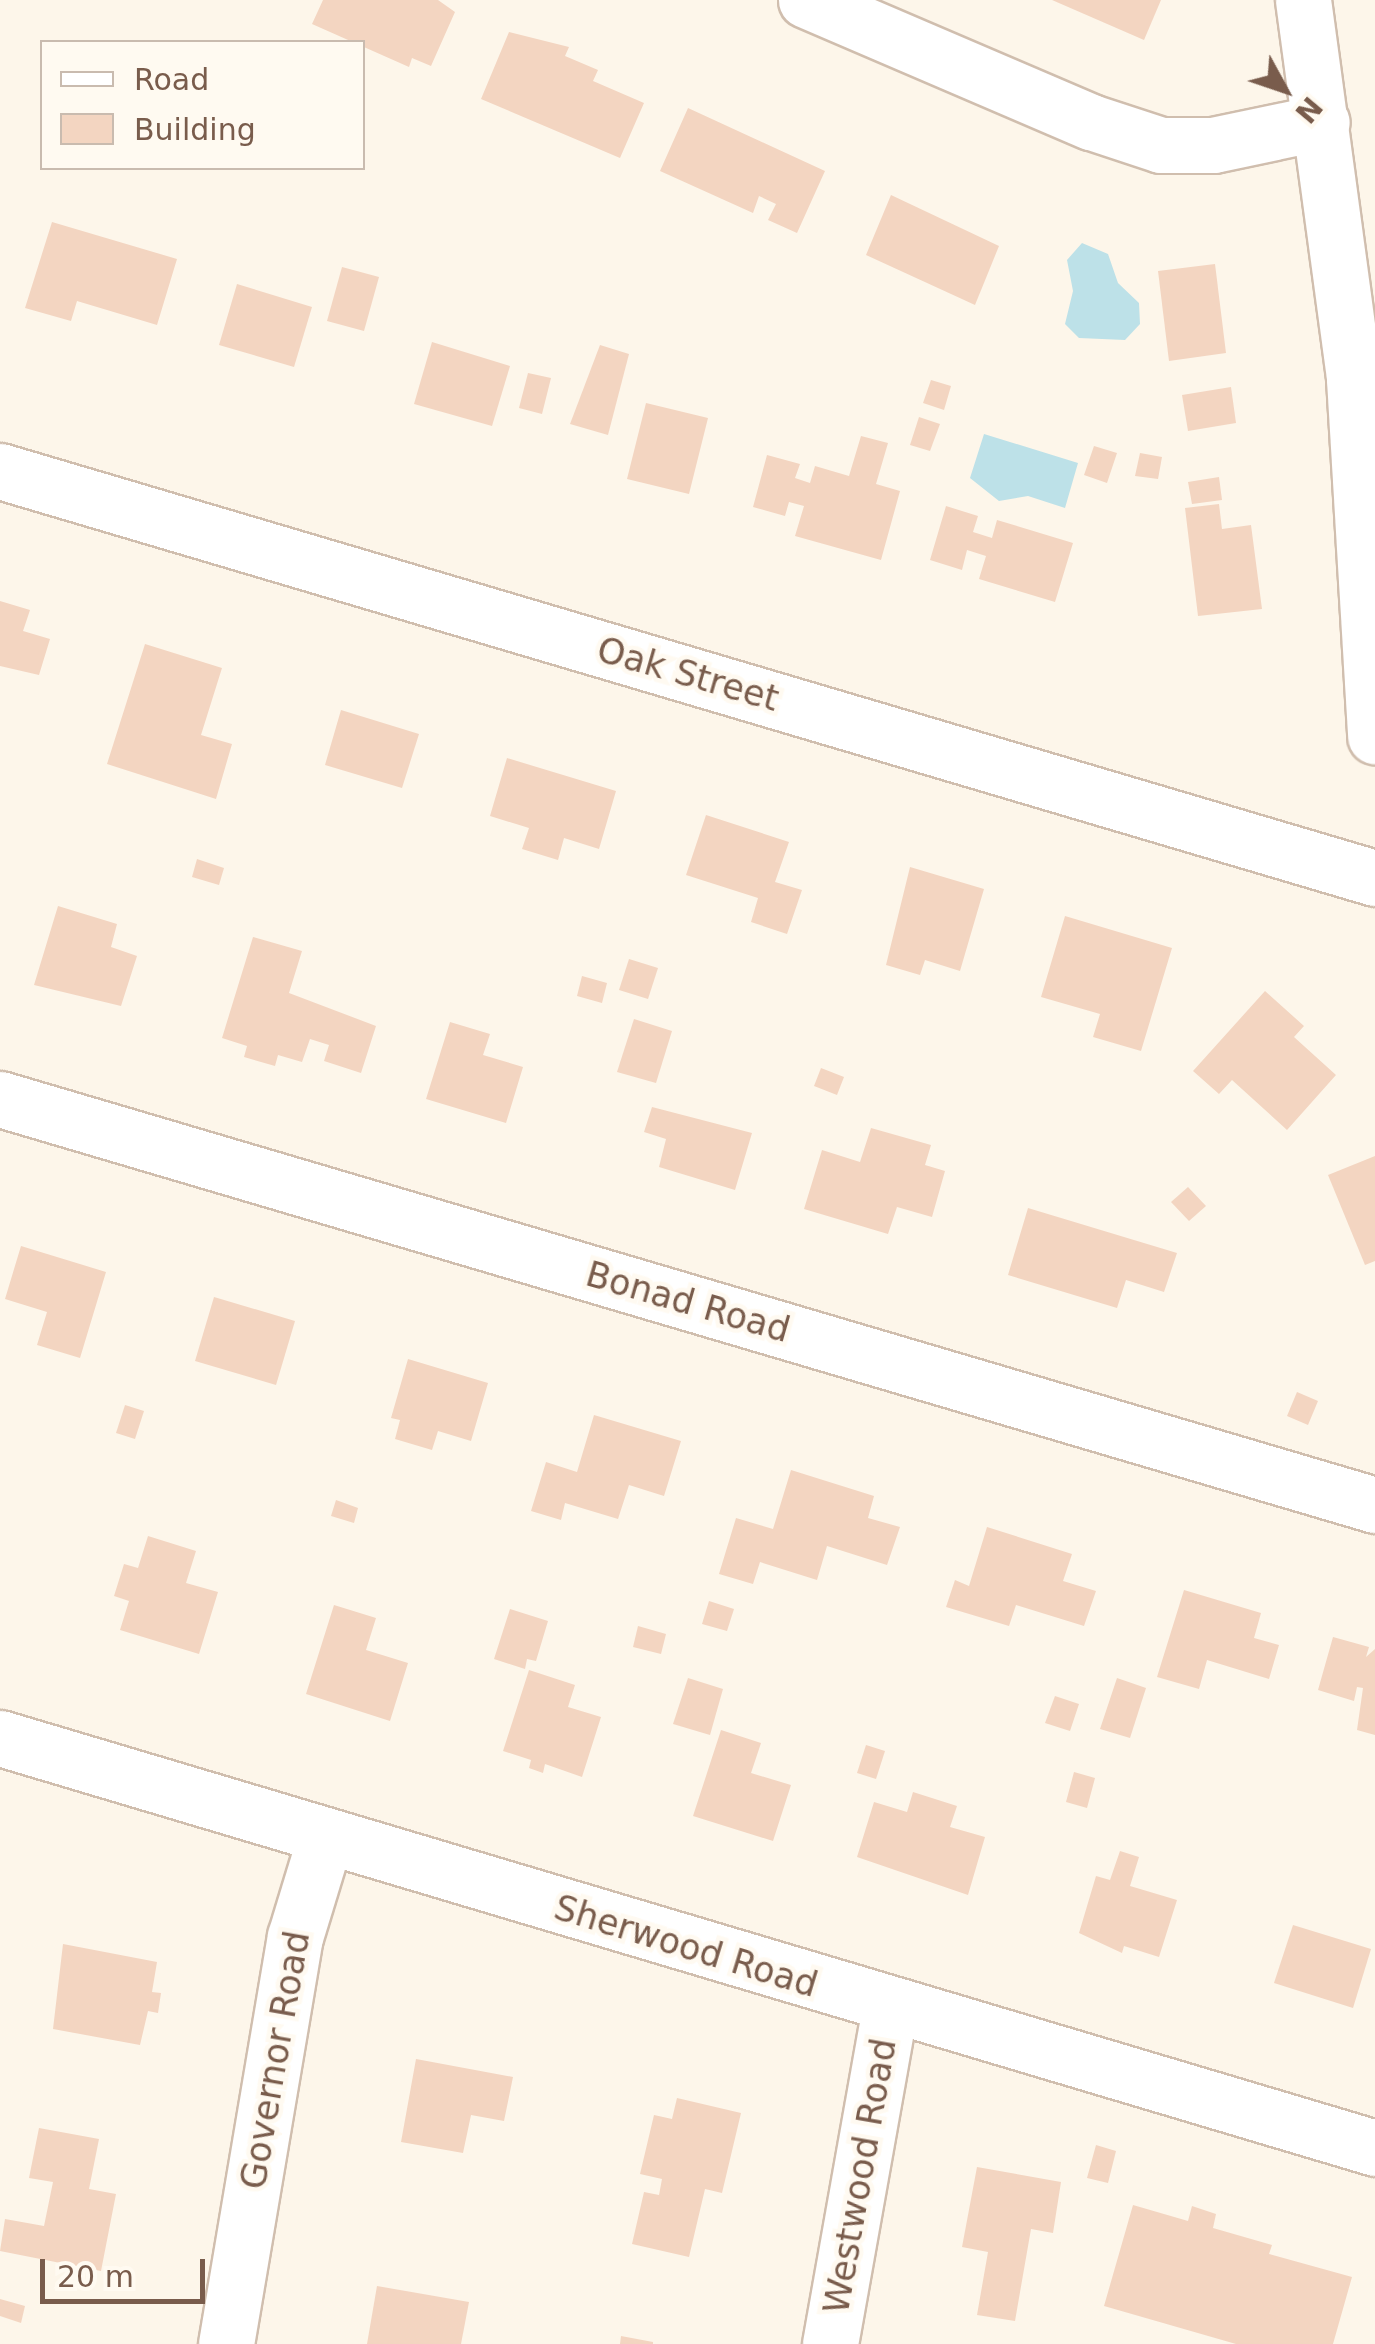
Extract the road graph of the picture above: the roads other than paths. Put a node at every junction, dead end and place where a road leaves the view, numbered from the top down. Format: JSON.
{"nodes":[{"id":1,"x":806,"y":0,"type":"edge"},
{"id":2,"x":1303,"y":0,"type":"edge"},
{"id":3,"x":1322,"y":122,"type":"junction"},
{"id":4,"x":0,"y":471,"type":"edge"},
{"id":5,"x":1375,"y":736,"type":"edge"},
{"id":6,"x":1375,"y":878,"type":"edge"},
{"id":7,"x":0,"y":1099,"type":"edge"},
{"id":8,"x":1375,"y":1505,"type":"edge"},
{"id":9,"x":0,"y":1738,"type":"edge"},
{"id":10,"x":325,"y":1838,"type":"junction"},
{"id":11,"x":890,"y":2007,"type":"junction"},
{"id":12,"x":1375,"y":2148,"type":"edge"},
{"id":13,"x":226,"y":2344,"type":"edge"},
{"id":14,"x":830,"y":2344,"type":"edge"}],
"edges":[{"from":1,"to":3,"type":"street"},
{"from":2,"to":3,"type":"street"},
{"from":3,"to":5,"type":"street"},
{"from":4,"to":6,"type":"street","name":"Oak Street"},
{"from":7,"to":8,"type":"street","name":"Bonad Road"},
{"from":9,"to":10,"type":"street","name":"Sherwood Road"},
{"from":10,"to":11,"type":"street","name":"Sherwood Road"},
{"from":10,"to":13,"type":"street","name":"Governor Road"},
{"from":11,"to":12,"type":"street","name":"Sherwood Road"},
{"from":11,"to":14,"type":"street","name":"Westwood Road"}]}
